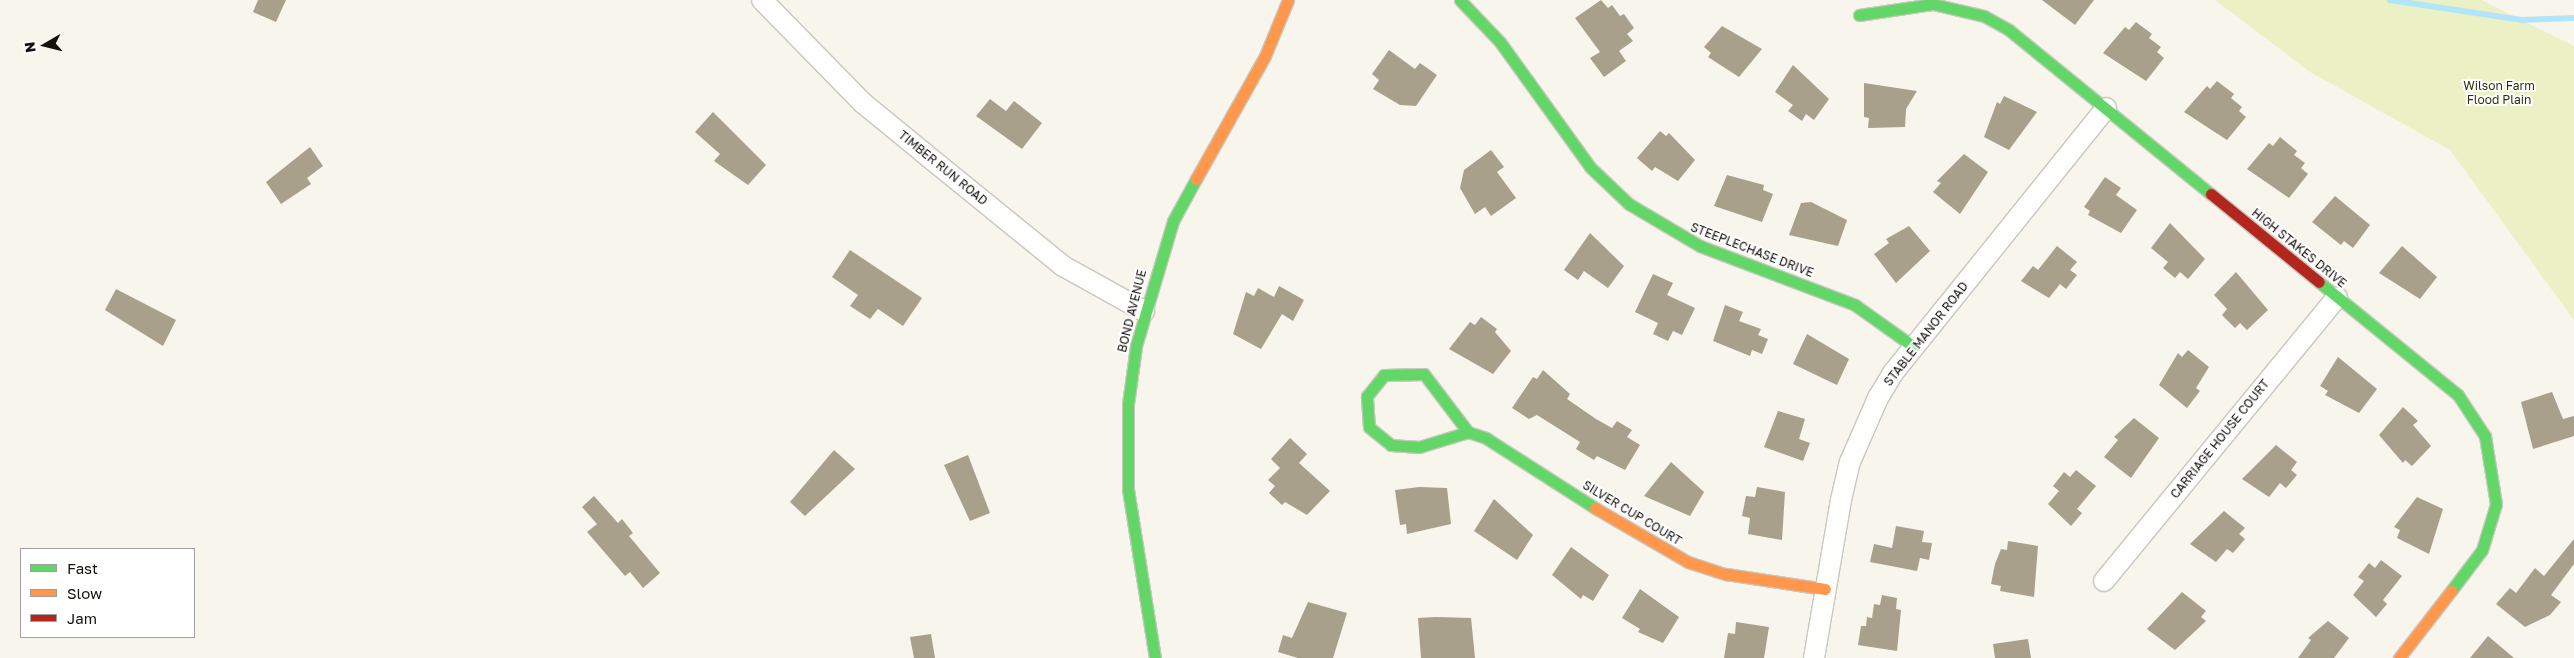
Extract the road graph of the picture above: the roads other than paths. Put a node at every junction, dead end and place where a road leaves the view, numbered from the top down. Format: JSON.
{"nodes":[{"id":1,"x":762,"y":0,"type":"edge"},
{"id":2,"x":1288,"y":0,"type":"edge"},
{"id":3,"x":1460,"y":0,"type":"edge"},
{"id":4,"x":1859,"y":15,"type":"dead end"},
{"id":5,"x":2106,"y":108,"type":"junction"},
{"id":6,"x":2337,"y":296,"type":"junction"},
{"id":7,"x":1144,"y":311,"type":"junction"},
{"id":8,"x":1914,"y":347,"type":"junction"},
{"id":9,"x":1468,"y":432,"type":"junction"},
{"id":10,"x":2104,"y":581,"type":"dead end"},
{"id":11,"x":1825,"y":589,"type":"junction"},
{"id":12,"x":1154,"y":658,"type":"edge"},
{"id":13,"x":1814,"y":658,"type":"edge"},
{"id":14,"x":2399,"y":658,"type":"edge"}],
"edges":[{"from":1,"to":7,"type":"street","name":"TIMBER RUN ROAD"},
{"from":2,"to":7,"type":"street","name":"BOND AVENUE"},
{"from":3,"to":8,"type":"street","name":"STEEPLECHASE DRIVE"},
{"from":4,"to":5,"type":"street","name":"HIGH STAKES DRIVE"},
{"from":5,"to":6,"type":"street","name":"HIGH STAKES DRIVE"},
{"from":5,"to":8,"type":"street","name":"STABLE MANOR ROAD"},
{"from":6,"to":10,"type":"street","name":"CARRIAGE HOUSE COURT"},
{"from":6,"to":14,"type":"street","name":"HIGH STAKES DRIVE"},
{"from":7,"to":12,"type":"street","name":"BOND AVENUE"},
{"from":8,"to":11,"type":"street","name":"STABLE MANOR ROAD"},
{"from":9,"to":9,"type":"street"},
{"from":9,"to":11,"type":"street","name":"SILVER CUP COURT"},
{"from":11,"to":13,"type":"street","name":"STABLE MANOR ROAD"}]}
